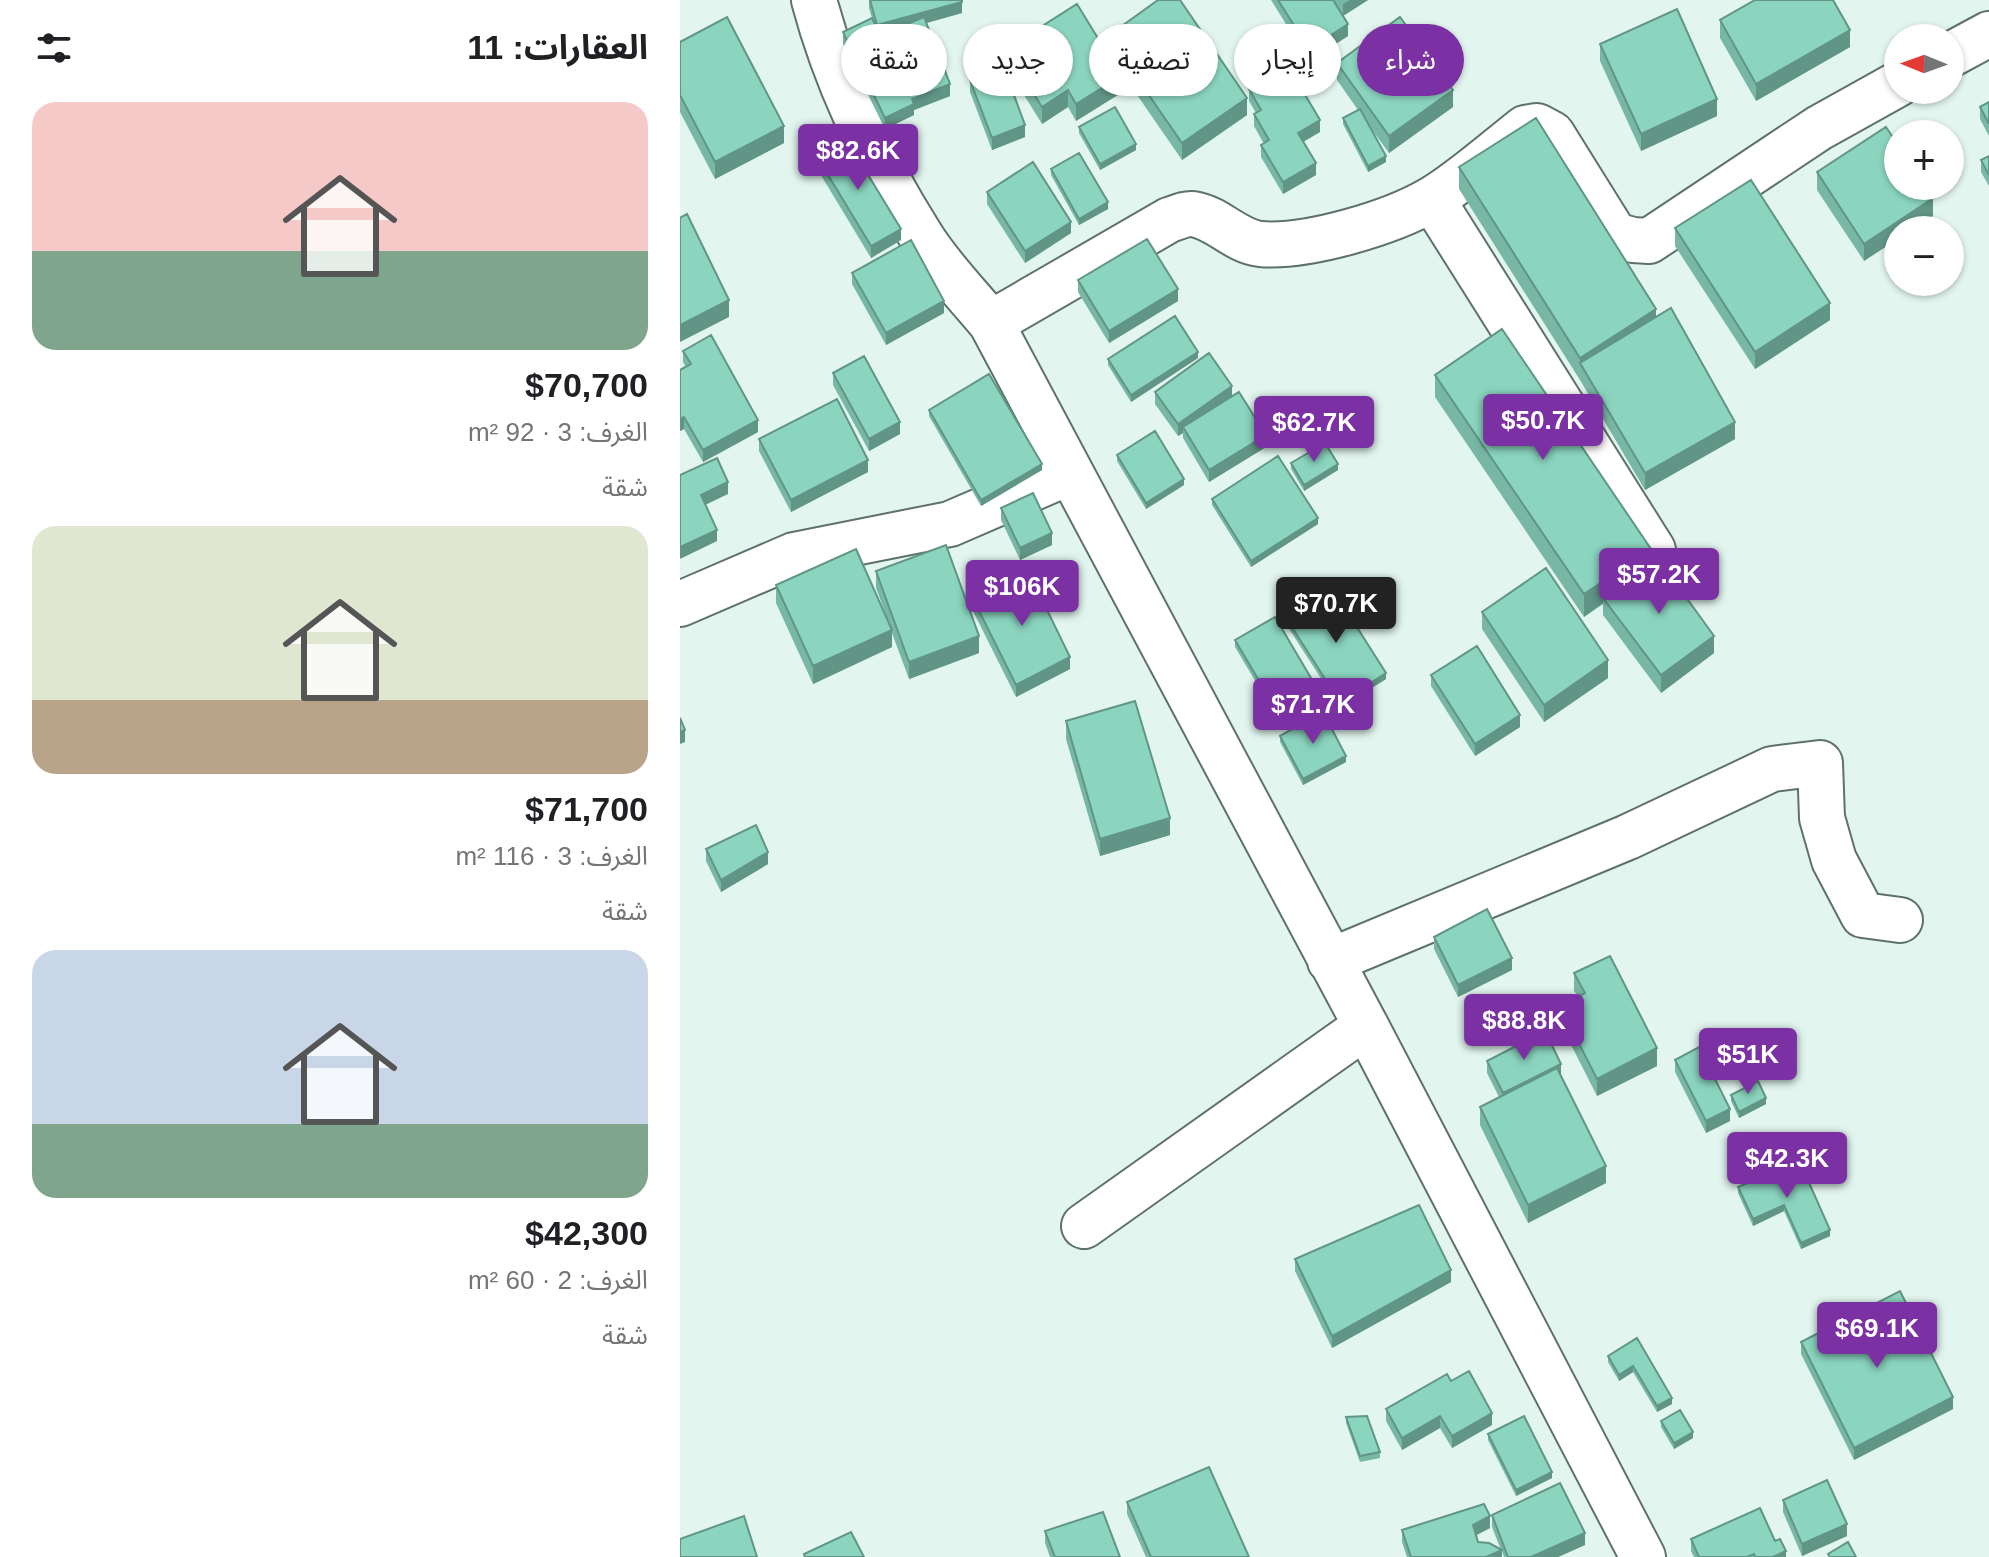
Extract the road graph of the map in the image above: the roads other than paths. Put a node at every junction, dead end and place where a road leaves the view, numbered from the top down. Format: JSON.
{"nodes":[{"id":1,"x":814,"y":0,"type":"edge"},
{"id":2,"x":1989,"y":34,"type":"edge"},
{"id":3,"x":1964,"y":47,"type":"edge"},
{"id":4,"x":1884,"y":92,"type":"edge"},
{"id":5,"x":1432,"y":199,"type":"junction"},
{"id":6,"x":991,"y":323,"type":"junction"},
{"id":7,"x":1068,"y":473,"type":"junction"},
{"id":8,"x":1653,"y":550,"type":"edge"},
{"id":9,"x":680,"y":604,"type":"edge"},
{"id":10,"x":1900,"y":920,"type":"dead end"},
{"id":11,"x":1330,"y":961,"type":"junction"},
{"id":12,"x":1366,"y":1026,"type":"junction"},
{"id":13,"x":1084,"y":1226,"type":"dead end"},
{"id":14,"x":1643,"y":1557,"type":"edge"}],
"edges":[{"from":1,"to":6,"type":"street"},
{"from":2,"to":3,"type":"street"},
{"from":4,"to":5,"type":"street"},
{"from":5,"to":6,"type":"street"},
{"from":5,"to":8,"type":"street"},
{"from":6,"to":7,"type":"street"},
{"from":7,"to":9,"type":"street"},
{"from":7,"to":11,"type":"street"},
{"from":10,"to":11,"type":"street"},
{"from":11,"to":12,"type":"street"},
{"from":12,"to":13,"type":"street"},
{"from":12,"to":14,"type":"street"}]}
